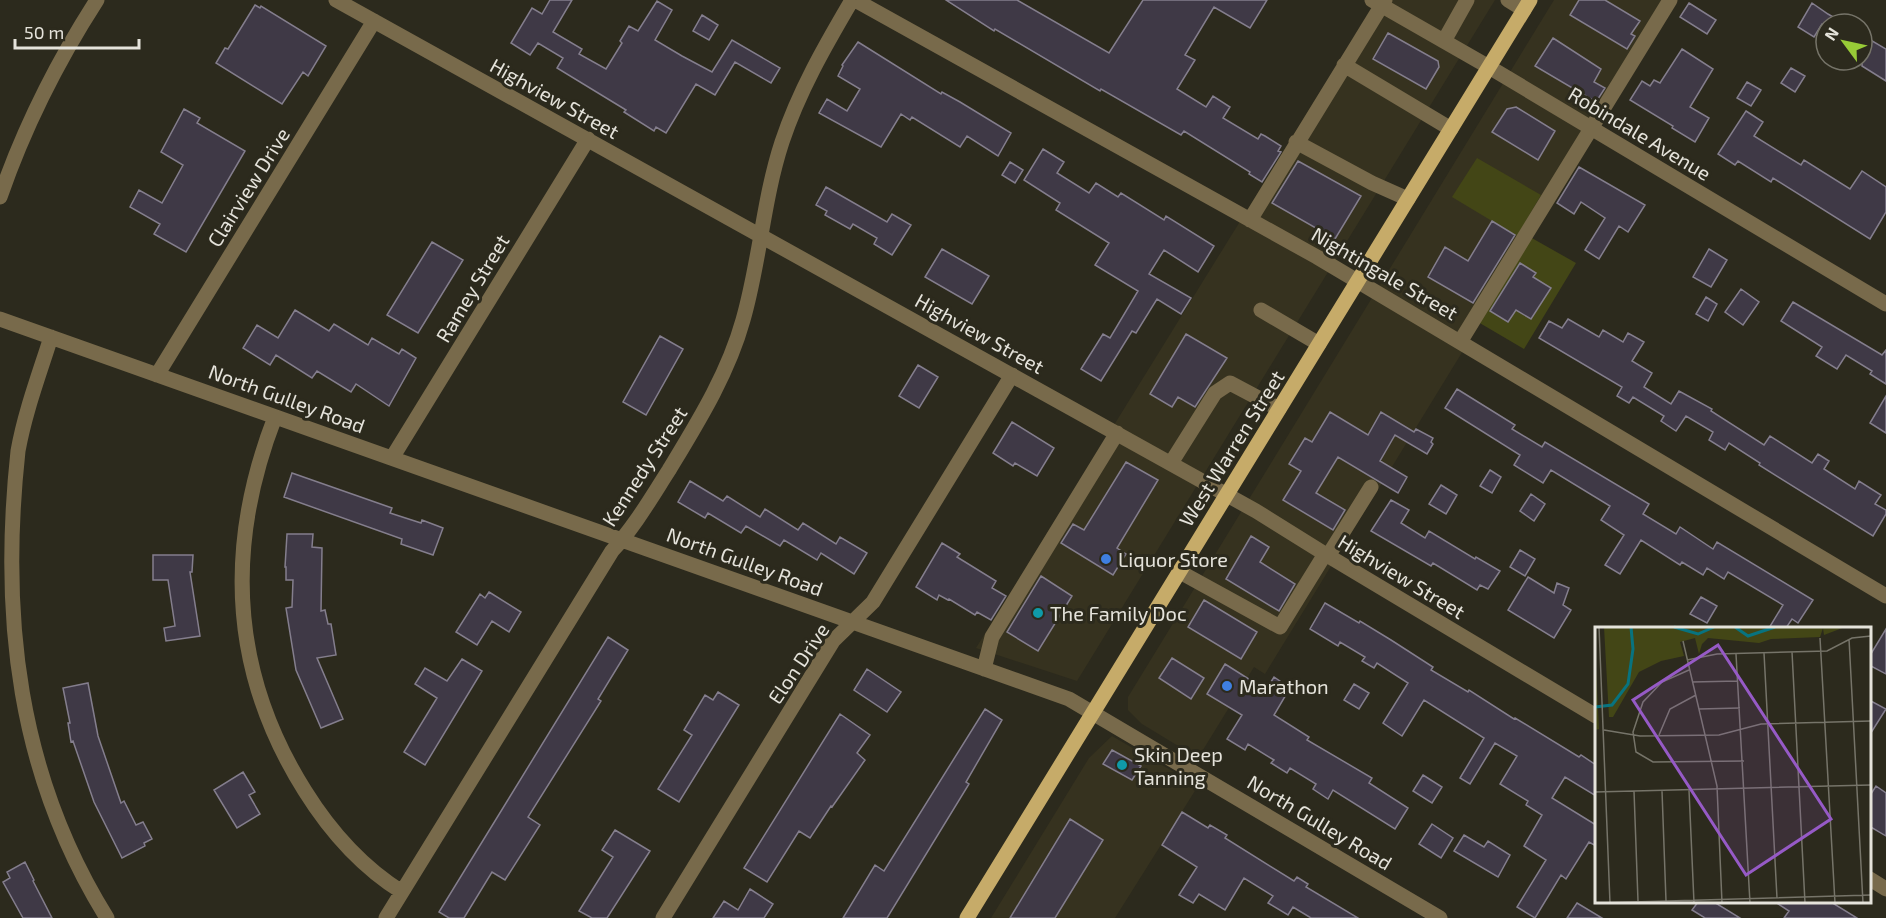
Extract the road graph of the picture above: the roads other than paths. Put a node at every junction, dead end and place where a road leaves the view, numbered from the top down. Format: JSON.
{"nodes":[{"id":1,"x":97,"y":0,"type":"edge"},
{"id":2,"x":336,"y":0,"type":"edge"},
{"id":3,"x":853,"y":0,"type":"edge"},
{"id":4,"x":1467,"y":0,"type":"edge"},
{"id":5,"x":1508,"y":0,"type":"edge"},
{"id":6,"x":1670,"y":0,"type":"edge"},
{"id":7,"x":1379,"y":2,"type":"edge"},
{"id":8,"x":1527,"y":5,"type":"edge"},
{"id":9,"x":374,"y":21,"type":"junction"},
{"id":10,"x":1444,"y":41,"type":"junction"},
{"id":11,"x":1344,"y":65,"type":"junction"},
{"id":12,"x":1489,"y":66,"type":"junction"},
{"id":13,"x":1591,"y":128,"type":"junction"},
{"id":14,"x":1451,"y":129,"type":"junction"},
{"id":15,"x":588,"y":139,"type":"junction"},
{"id":16,"x":1296,"y":142,"type":"junction"},
{"id":17,"x":0,"y":197,"type":"edge"},
{"id":18,"x":1408,"y":199,"type":"junction"},
{"id":19,"x":1250,"y":220,"type":"junction"},
{"id":20,"x":760,"y":236,"type":"junction"},
{"id":21,"x":1358,"y":281,"type":"junction"},
{"id":22,"x":1886,"y":304,"type":"edge"},
{"id":23,"x":1261,"y":310,"type":"dead end"},
{"id":24,"x":0,"y":319,"type":"edge"},
{"id":25,"x":51,"y":338,"type":"junction"},
{"id":26,"x":1460,"y":342,"type":"junction"},
{"id":27,"x":1319,"y":344,"type":"junction"},
{"id":28,"x":157,"y":375,"type":"junction"},
{"id":29,"x":1012,"y":375,"type":"junction"},
{"id":30,"x":1279,"y":409,"type":"junction"},
{"id":31,"x":275,"y":417,"type":"junction"},
{"id":32,"x":1117,"y":433,"type":"junction"},
{"id":33,"x":392,"y":458,"type":"junction"},
{"id":34,"x":1171,"y":463,"type":"junction"},
{"id":35,"x":1371,"y":487,"type":"dead end"},
{"id":36,"x":1227,"y":495,"type":"junction"},
{"id":37,"x":622,"y":540,"type":"junction"},
{"id":38,"x":1327,"y":555,"type":"junction"},
{"id":39,"x":1180,"y":572,"type":"junction"},
{"id":40,"x":1886,"y":596,"type":"edge"},
{"id":41,"x":853,"y":622,"type":"junction"},
{"id":42,"x":984,"y":669,"type":"junction"},
{"id":43,"x":1094,"y":712,"type":"junction"},
{"id":44,"x":1595,"y":715,"type":"edge"},
{"id":45,"x":1871,"y":880,"type":"edge"},
{"id":46,"x":1886,"y":889,"type":"edge"},
{"id":47,"x":402,"y":892,"type":"junction"},
{"id":48,"x":107,"y":918,"type":"edge"},
{"id":49,"x":386,"y":918,"type":"edge"},
{"id":50,"x":663,"y":918,"type":"edge"},
{"id":51,"x":967,"y":918,"type":"edge"},
{"id":52,"x":1440,"y":918,"type":"edge"}],
"edges":[{"from":1,"to":17,"type":"street"},
{"from":2,"to":9,"type":"street","name":"Highview Street"},
{"from":3,"to":19,"type":"street","name":"Nightingale Street"},
{"from":3,"to":20,"type":"street","name":"Kennedy Street"},
{"from":4,"to":10,"type":"street"},
{"from":5,"to":8,"type":"street"},
{"from":6,"to":13,"type":"street"},
{"from":7,"to":10,"type":"street","name":"Robindale Avenue"},
{"from":7,"to":11,"type":"street"},
{"from":8,"to":12,"type":"main road","name":"West Warren Street"},
{"from":9,"to":15,"type":"street","name":"Highview Street"},
{"from":9,"to":28,"type":"street","name":"Clairview Drive"},
{"from":10,"to":12,"type":"street","name":"Robindale Avenue"},
{"from":11,"to":14,"type":"street"},
{"from":11,"to":16,"type":"street"},
{"from":12,"to":13,"type":"street","name":"Robindale Avenue"},
{"from":12,"to":14,"type":"main road","name":"West Warren Street"},
{"from":13,"to":22,"type":"street","name":"Robindale Avenue"},
{"from":13,"to":26,"type":"street"},
{"from":14,"to":18,"type":"main road","name":"West Warren Street"},
{"from":15,"to":20,"type":"street","name":"Highview Street"},
{"from":15,"to":33,"type":"street","name":"Ramey Street"},
{"from":16,"to":18,"type":"street"},
{"from":16,"to":19,"type":"street"},
{"from":18,"to":21,"type":"main road","name":"West Warren Street"},
{"from":19,"to":21,"type":"street","name":"Nightingale Street"},
{"from":20,"to":29,"type":"street","name":"Highview Street"},
{"from":20,"to":37,"type":"street","name":"Kennedy Street"},
{"from":21,"to":26,"type":"street","name":"Nightingale Street"},
{"from":21,"to":27,"type":"main road","name":"West Warren Street"},
{"from":23,"to":27,"type":"street"},
{"from":24,"to":25,"type":"street","name":"North Gulley Road"},
{"from":25,"to":28,"type":"street","name":"North Gulley Road"},
{"from":25,"to":48,"type":"street"},
{"from":26,"to":40,"type":"street","name":"Nightingale Street"},
{"from":27,"to":30,"type":"main road","name":"West Warren Street"},
{"from":28,"to":31,"type":"street","name":"North Gulley Road"},
{"from":29,"to":32,"type":"street","name":"Highview Street"},
{"from":29,"to":41,"type":"street","name":"Elon Drive"},
{"from":30,"to":34,"type":"street"},
{"from":30,"to":36,"type":"main road","name":"West Warren Street"},
{"from":31,"to":33,"type":"street","name":"North Gulley Road"},
{"from":31,"to":47,"type":"street"},
{"from":32,"to":34,"type":"street","name":"Highview Street"},
{"from":32,"to":42,"type":"street"},
{"from":33,"to":37,"type":"street","name":"North Gulley Road"},
{"from":34,"to":36,"type":"street","name":"Highview Street"},
{"from":35,"to":38,"type":"street"},
{"from":36,"to":38,"type":"street","name":"Highview Street"},
{"from":36,"to":39,"type":"main road","name":"West Warren Street"},
{"from":37,"to":41,"type":"street","name":"North Gulley Road"},
{"from":37,"to":47,"type":"street","name":"Kennedy Street"},
{"from":38,"to":39,"type":"street"},
{"from":38,"to":44,"type":"street","name":"Highview Street"},
{"from":39,"to":43,"type":"main road","name":"West Warren Street"},
{"from":41,"to":42,"type":"street","name":"North Gulley Road"},
{"from":41,"to":50,"type":"street","name":"Elon Drive"},
{"from":42,"to":43,"type":"street","name":"North Gulley Road"},
{"from":43,"to":51,"type":"main road","name":"West Warren Street"},
{"from":43,"to":52,"type":"street","name":"North Gulley Road"},
{"from":45,"to":46,"type":"street"},
{"from":47,"to":49,"type":"street","name":"Kennedy Street"}]}
